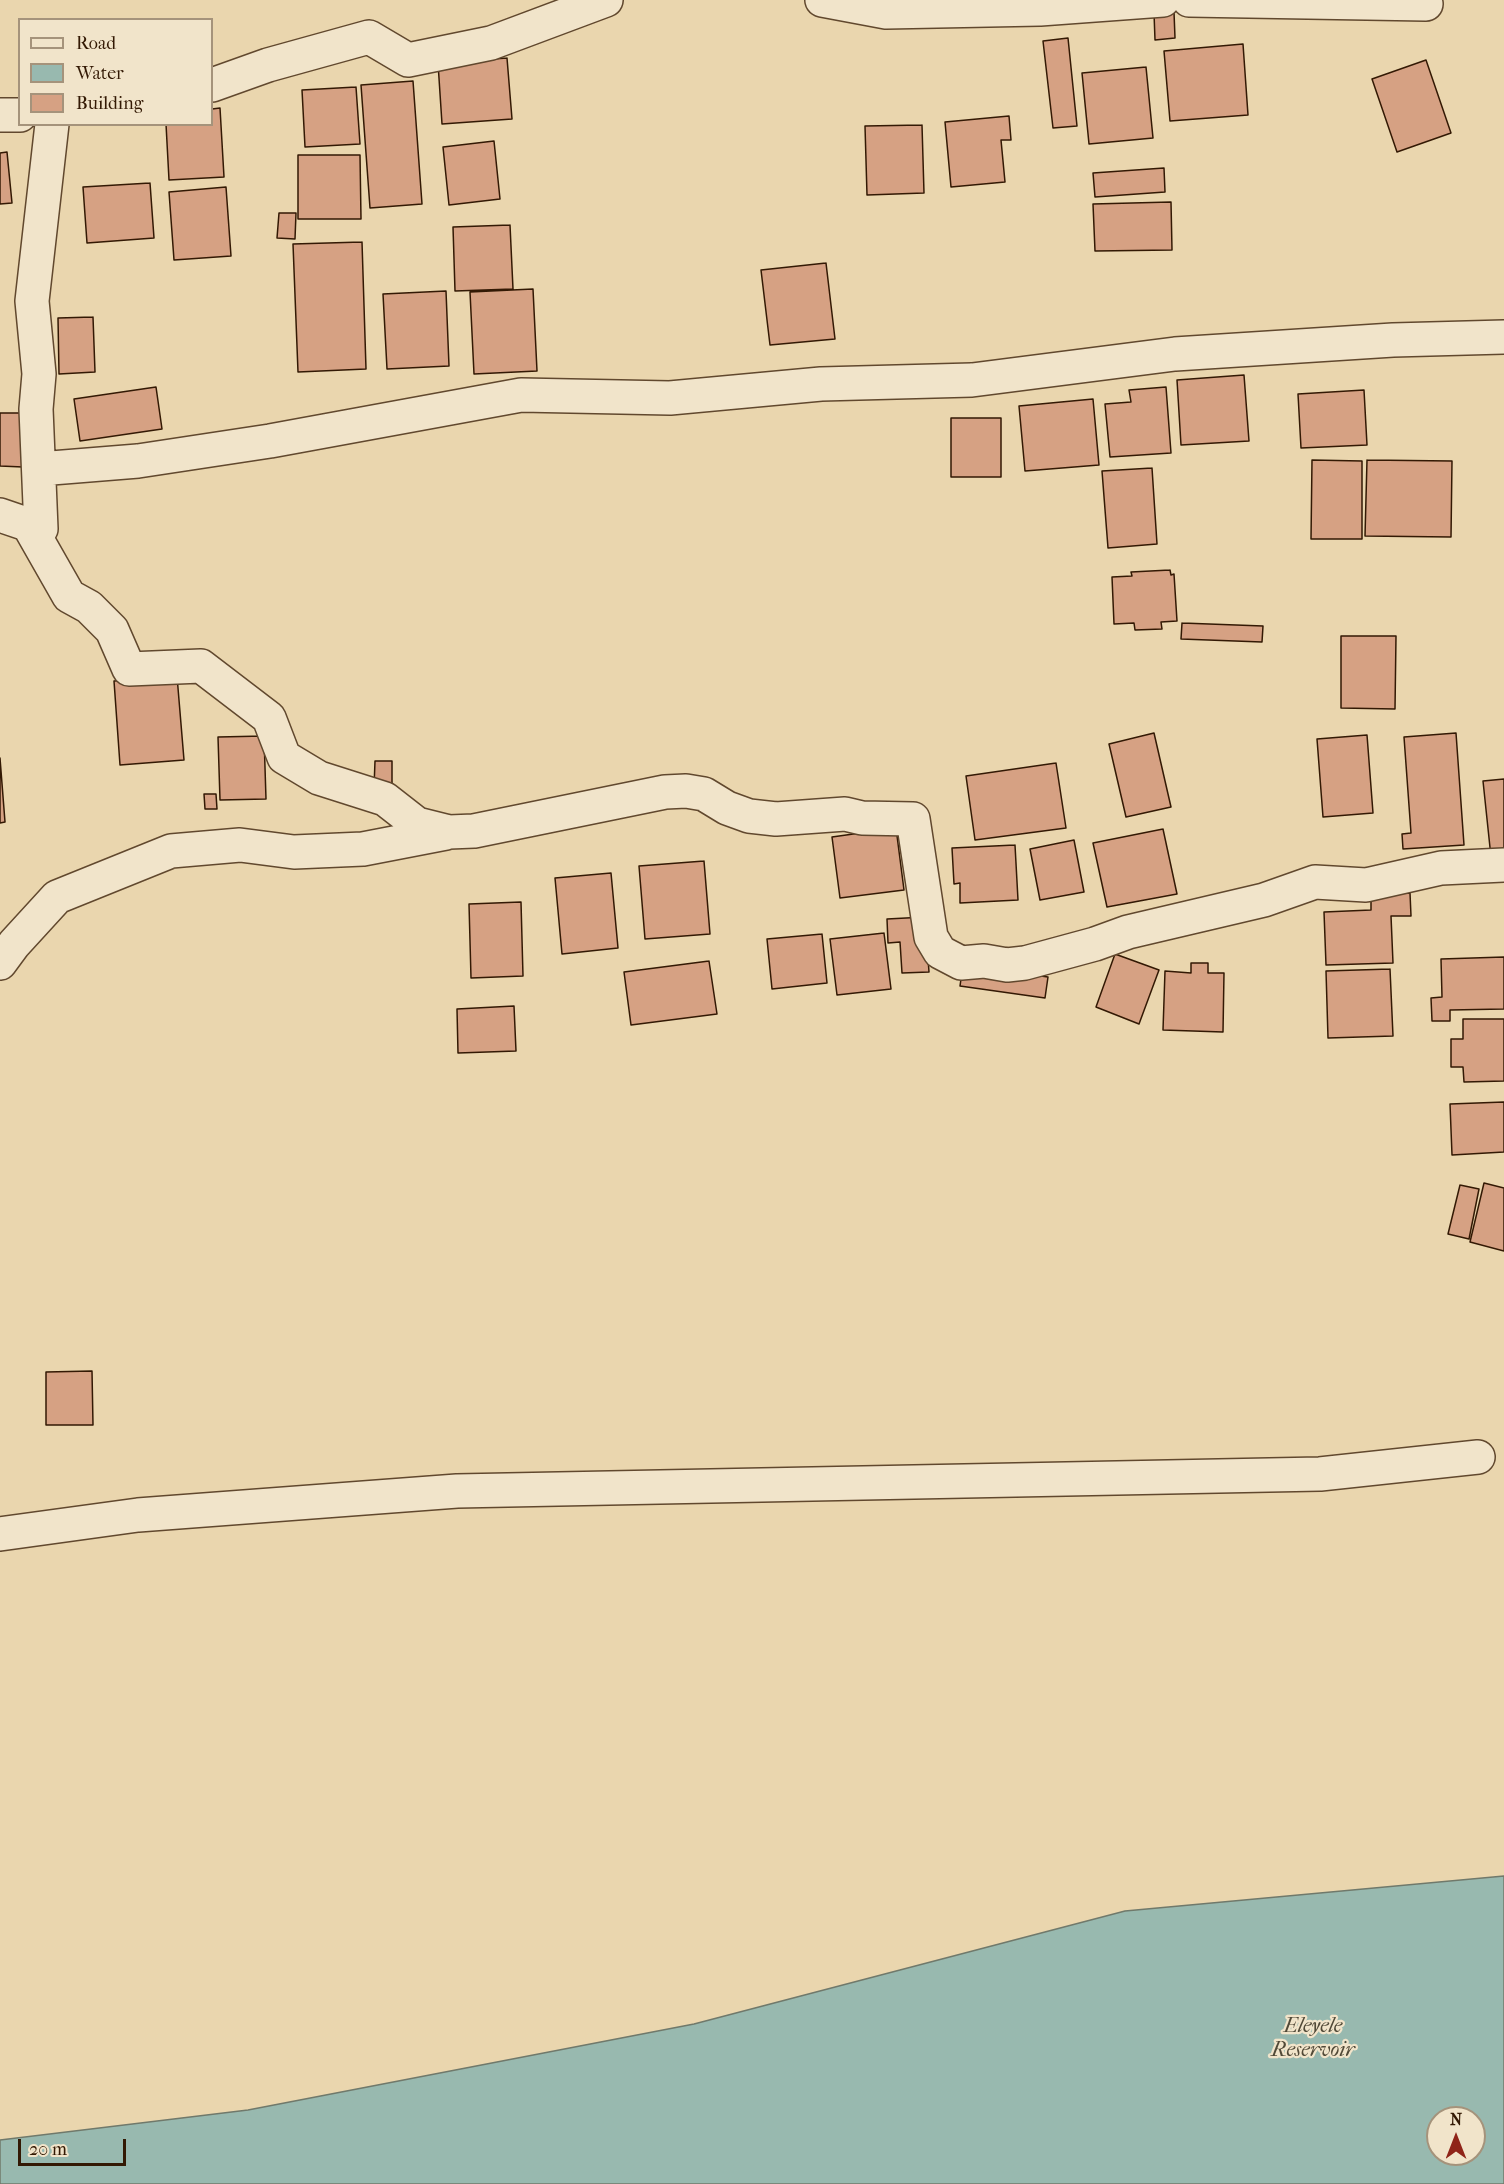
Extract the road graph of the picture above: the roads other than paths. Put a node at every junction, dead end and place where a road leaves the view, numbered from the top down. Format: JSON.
{"nodes":[{"id":1,"x":606,"y":0,"type":"edge"},
{"id":2,"x":822,"y":0,"type":"edge"},
{"id":3,"x":1163,"y":0,"type":"edge"},
{"id":4,"x":1189,"y":0,"type":"edge"},
{"id":5,"x":1426,"y":4,"type":"dead end"},
{"id":6,"x":213,"y":85,"type":"edge"},
{"id":7,"x":0,"y":115,"type":"edge"},
{"id":8,"x":18,"y":115,"type":"edge"},
{"id":9,"x":52,"y":126,"type":"edge"},
{"id":10,"x":1504,"y":337,"type":"edge"},
{"id":11,"x":39,"y":469,"type":"junction"},
{"id":12,"x":14,"y":520,"type":"edge"},
{"id":13,"x":449,"y":832,"type":"junction"},
{"id":14,"x":1504,"y":865,"type":"edge"},
{"id":15,"x":0,"y":963,"type":"edge"},
{"id":16,"x":1478,"y":1457,"type":"dead end"},
{"id":17,"x":0,"y":1534,"type":"edge"}],
"edges":[{"from":1,"to":6,"type":"street"},
{"from":2,"to":3,"type":"street"},
{"from":4,"to":5,"type":"street"},
{"from":7,"to":8,"type":"street"},
{"from":9,"to":11,"type":"street"},
{"from":10,"to":11,"type":"street"},
{"from":11,"to":12,"type":"street"},
{"from":12,"to":13,"type":"street"},
{"from":13,"to":14,"type":"street"},
{"from":13,"to":15,"type":"street"},
{"from":16,"to":17,"type":"street"}]}
